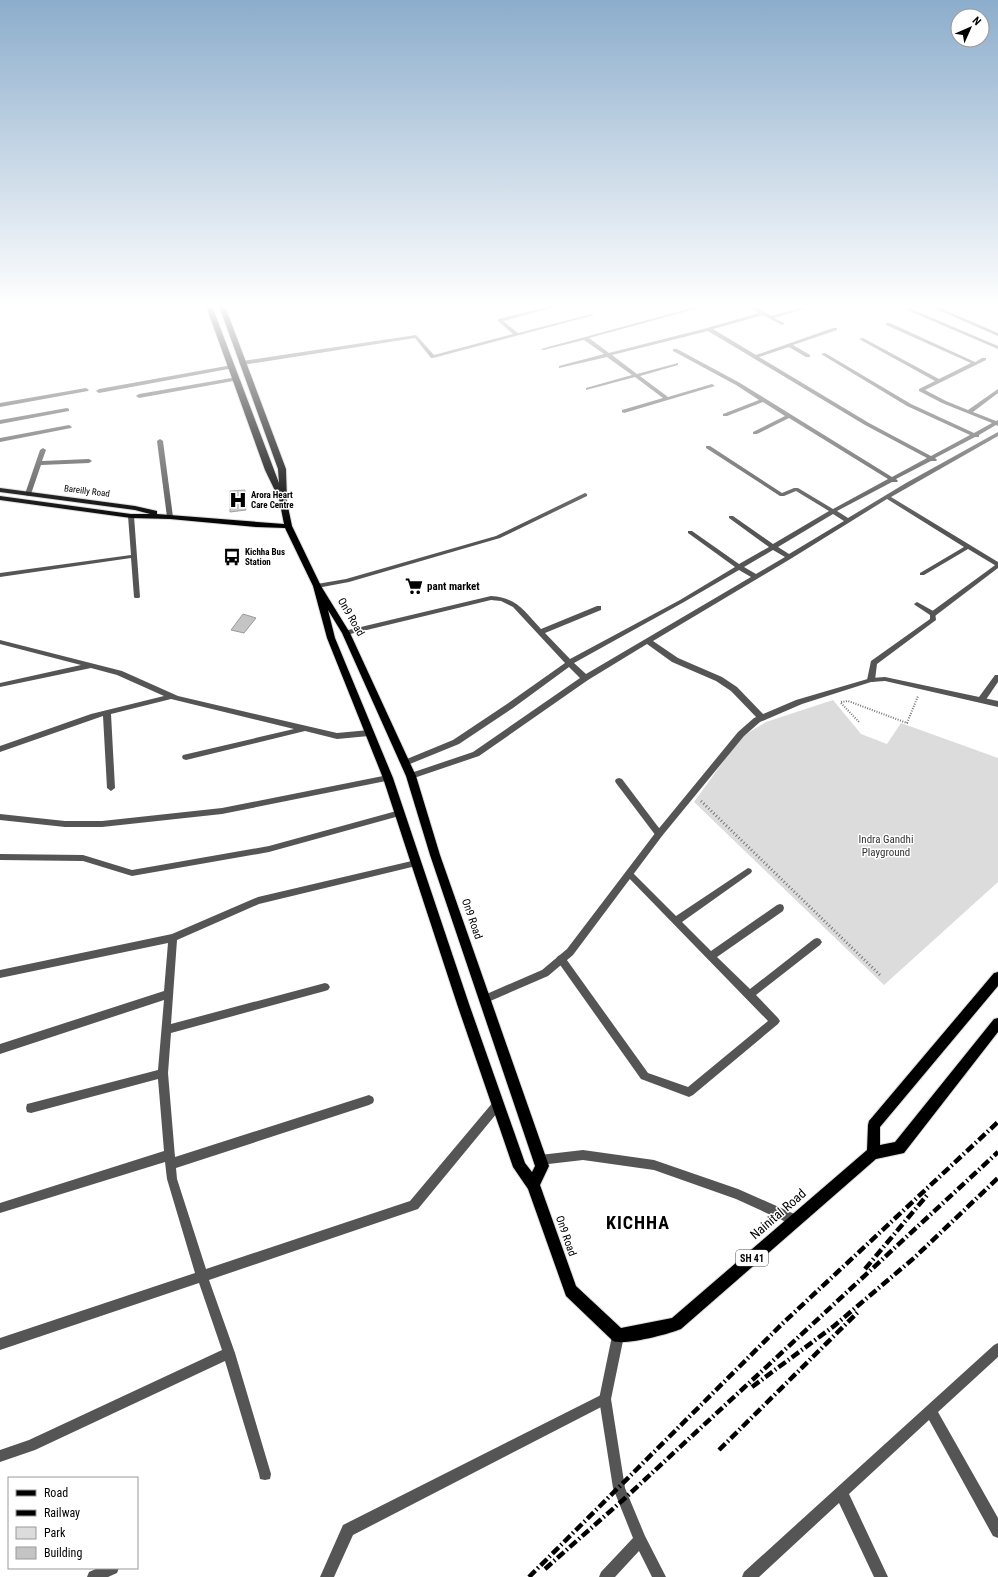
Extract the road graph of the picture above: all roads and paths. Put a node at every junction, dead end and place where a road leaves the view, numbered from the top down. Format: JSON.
{"nodes":[{"id":1,"x":237,"y":379,"type":"edge"},
{"id":2,"x":165,"y":380,"type":"edge"},
{"id":3,"x":234,"y":380,"type":"edge"},
{"id":4,"x":248,"y":380,"type":"edge"},
{"id":5,"x":623,"y":380,"type":"edge"},
{"id":6,"x":641,"y":380,"type":"edge"},
{"id":7,"x":730,"y":380,"type":"edge"},
{"id":8,"x":793,"y":380,"type":"edge"},
{"id":9,"x":868,"y":380,"type":"edge"},
{"id":10,"x":942,"y":380,"type":"edge"},
{"id":11,"x":939,"y":381,"type":"joint"},
{"id":12,"x":712,"y":386,"type":"dead end"},
{"id":13,"x":588,"y":389,"type":"dead end"},
{"id":14,"x":86,"y":390,"type":"dead end"},
{"id":15,"x":99,"y":391,"type":"dead end"},
{"id":16,"x":998,"y":391,"type":"edge"},
{"id":17,"x":139,"y":396,"type":"dead end"},
{"id":18,"x":668,"y":399,"type":"junction"},
{"id":19,"x":763,"y":400,"type":"junction"},
{"id":20,"x":0,"y":405,"type":"edge"},
{"id":21,"x":67,"y":410,"type":"dead end"},
{"id":22,"x":624,"y":411,"type":"dead end"},
{"id":23,"x":969,"y":412,"type":"junction"},
{"id":24,"x":725,"y":415,"type":"dead end"},
{"id":25,"x":789,"y":416,"type":"junction"},
{"id":26,"x":0,"y":422,"type":"edge"},
{"id":27,"x":997,"y":423,"type":"edge"},
{"id":28,"x":70,"y":427,"type":"dead end"},
{"id":29,"x":755,"y":433,"type":"dead end"},
{"id":30,"x":998,"y":434,"type":"edge"},
{"id":31,"x":974,"y":435,"type":"junction"},
{"id":32,"x":0,"y":440,"type":"edge"},
{"id":33,"x":160,"y":441,"type":"dead end"},
{"id":34,"x":986,"y":441,"type":"junction"},
{"id":35,"x":708,"y":447,"type":"dead end"},
{"id":36,"x":43,"y":450,"type":"dead end"},
{"id":37,"x":931,"y":458,"type":"junction"},
{"id":38,"x":89,"y":461,"type":"dead end"},
{"id":39,"x":38,"y":463,"type":"junction"},
{"id":40,"x":944,"y":464,"type":"junction"},
{"id":41,"x":892,"y":480,"type":"junction"},
{"id":42,"x":904,"y":486,"type":"junction"},
{"id":43,"x":0,"y":490,"type":"edge"},
{"id":44,"x":28,"y":494,"type":"junction"},
{"id":45,"x":585,"y":495,"type":"dead end"},
{"id":46,"x":887,"y":497,"type":"junction"},
{"id":47,"x":0,"y":498,"type":"edge"},
{"id":48,"x":283,"y":502,"type":"junction"},
{"id":49,"x":832,"y":512,"type":"junction"},
{"id":50,"x":132,"y":516,"type":"junction"},
{"id":51,"x":170,"y":517,"type":"junction"},
{"id":52,"x":731,"y":517,"type":"dead end"},
{"id":53,"x":849,"y":521,"type":"junction"},
{"id":54,"x":288,"y":526,"type":"junction"},
{"id":55,"x":690,"y":532,"type":"dead end"},
{"id":56,"x":968,"y":547,"type":"junction"},
{"id":57,"x":773,"y":548,"type":"junction"},
{"id":58,"x":134,"y":556,"type":"junction"},
{"id":59,"x":790,"y":557,"type":"junction"},
{"id":60,"x":998,"y":565,"type":"edge"},
{"id":61,"x":739,"y":567,"type":"junction"},
{"id":62,"x":922,"y":574,"type":"dead end"},
{"id":63,"x":0,"y":575,"type":"edge"},
{"id":64,"x":756,"y":577,"type":"junction"},
{"id":65,"x":317,"y":586,"type":"junction"},
{"id":66,"x":137,"y":596,"type":"dead end"},
{"id":67,"x":918,"y":604,"type":"dead end"},
{"id":68,"x":599,"y":608,"type":"dead end"},
{"id":69,"x":933,"y":614,"type":"junction"},
{"id":70,"x":540,"y":632,"type":"junction"},
{"id":71,"x":346,"y":633,"type":"junction"},
{"id":72,"x":648,"y":641,"type":"junction"},
{"id":73,"x":0,"y":642,"type":"edge"},
{"id":74,"x":569,"y":663,"type":"junction"},
{"id":75,"x":91,"y":666,"type":"junction"},
{"id":76,"x":998,"y":677,"type":"edge"},
{"id":77,"x":585,"y":678,"type":"junction"},
{"id":78,"x":871,"y":680,"type":"junction"},
{"id":79,"x":0,"y":685,"type":"edge"},
{"id":80,"x":922,"y":687,"type":"junction"},
{"id":81,"x":831,"y":692,"type":"junction"},
{"id":82,"x":172,"y":696,"type":"junction"},
{"id":83,"x":982,"y":699,"type":"junction"},
{"id":84,"x":841,"y":702,"type":"junction"},
{"id":85,"x":833,"y":704,"type":"dead end"},
{"id":86,"x":998,"y":704,"type":"edge"},
{"id":87,"x":107,"y":712,"type":"junction"},
{"id":88,"x":762,"y":718,"type":"junction"},
{"id":89,"x":859,"y":722,"type":"dead end"},
{"id":90,"x":307,"y":729,"type":"junction"},
{"id":91,"x":369,"y":733,"type":"junction"},
{"id":92,"x":0,"y":749,"type":"edge"},
{"id":93,"x":186,"y":757,"type":"dead end"},
{"id":94,"x":405,"y":764,"type":"junction"},
{"id":95,"x":411,"y":776,"type":"junction"},
{"id":96,"x":388,"y":778,"type":"junction"},
{"id":97,"x":619,"y":781,"type":"dead end"},
{"id":98,"x":111,"y":788,"type":"dead end"},
{"id":99,"x":706,"y":795,"type":"dead end"},
{"id":100,"x":400,"y":813,"type":"junction"},
{"id":101,"x":0,"y":817,"type":"edge"},
{"id":102,"x":659,"y":834,"type":"junction"},
{"id":103,"x":0,"y":857,"type":"edge"},
{"id":104,"x":416,"y":863,"type":"junction"},
{"id":105,"x":748,"y":871,"type":"dead end"},
{"id":106,"x":629,"y":874,"type":"junction"},
{"id":107,"x":780,"y":908,"type":"dead end"},
{"id":108,"x":676,"y":922,"type":"junction"},
{"id":109,"x":173,"y":938,"type":"junction"},
{"id":110,"x":817,"y":942,"type":"dead end"},
{"id":111,"x":711,"y":956,"type":"junction"},
{"id":112,"x":561,"y":959,"type":"junction"},
{"id":113,"x":0,"y":974,"type":"edge"},
{"id":114,"x":881,"y":976,"type":"dead end"},
{"id":115,"x":998,"y":978,"type":"edge"},
{"id":116,"x":325,"y":987,"type":"dead end"},
{"id":117,"x":169,"y":994,"type":"junction"},
{"id":118,"x":749,"y":995,"type":"junction"},
{"id":119,"x":485,"y":999,"type":"junction"},
{"id":120,"x":998,"y":1023,"type":"edge"},
{"id":121,"x":167,"y":1030,"type":"junction"},
{"id":122,"x":0,"y":1049,"type":"edge"},
{"id":123,"x":164,"y":1073,"type":"junction"},
{"id":124,"x":369,"y":1100,"type":"dead end"},
{"id":125,"x":498,"y":1104,"type":"junction"},
{"id":126,"x":31,"y":1108,"type":"dead end"},
{"id":127,"x":873,"y":1153,"type":"junction"},
{"id":128,"x":171,"y":1160,"type":"junction"},
{"id":129,"x":540,"y":1160,"type":"junction"},
{"id":130,"x":533,"y":1185,"type":"junction"},
{"id":131,"x":0,"y":1208,"type":"edge"},
{"id":132,"x":796,"y":1220,"type":"junction"},
{"id":133,"x":202,"y":1276,"type":"junction"},
{"id":134,"x":618,"y":1336,"type":"junction"},
{"id":135,"x":0,"y":1344,"type":"edge"},
{"id":136,"x":998,"y":1349,"type":"edge"},
{"id":137,"x":230,"y":1353,"type":"junction"},
{"id":138,"x":605,"y":1399,"type":"junction"},
{"id":139,"x":930,"y":1410,"type":"junction"},
{"id":140,"x":0,"y":1456,"type":"edge"},
{"id":141,"x":265,"y":1474,"type":"dead end"},
{"id":142,"x":841,"y":1492,"type":"junction"},
{"id":143,"x":998,"y":1531,"type":"edge"},
{"id":144,"x":640,"y":1540,"type":"junction"},
{"id":145,"x":110,"y":1569,"type":"edge"},
{"id":146,"x":94,"y":1577,"type":"edge"},
{"id":147,"x":327,"y":1577,"type":"edge"},
{"id":148,"x":606,"y":1577,"type":"edge"},
{"id":149,"x":659,"y":1577,"type":"edge"},
{"id":150,"x":749,"y":1577,"type":"edge"},
{"id":151,"x":881,"y":1577,"type":"edge"}],
"edges":[{"from":1,"to":48,"type":"main road"},
{"from":2,"to":15,"type":"street"},
{"from":3,"to":17,"type":"street"},
{"from":4,"to":48,"type":"main road","name":"On9 Road"},
{"from":5,"to":13,"type":"street"},
{"from":6,"to":18,"type":"street"},
{"from":7,"to":19,"type":"street"},
{"from":8,"to":37,"type":"street"},
{"from":9,"to":31,"type":"street"},
{"from":10,"to":11,"type":"street"},
{"from":11,"to":23,"type":"street"},
{"from":12,"to":18,"type":"street"},
{"from":14,"to":20,"type":"street"},
{"from":16,"to":23,"type":"street"},
{"from":18,"to":22,"type":"street"},
{"from":19,"to":24,"type":"street"},
{"from":19,"to":25,"type":"street"},
{"from":21,"to":26,"type":"street"},
{"from":23,"to":27,"type":"street"},
{"from":25,"to":29,"type":"street"},
{"from":25,"to":41,"type":"street"},
{"from":27,"to":31,"type":"street"},
{"from":28,"to":32,"type":"street"},
{"from":30,"to":34,"type":"street"},
{"from":31,"to":34,"type":"street"},
{"from":31,"to":37,"type":"street"},
{"from":33,"to":51,"type":"street"},
{"from":34,"to":40,"type":"street"},
{"from":35,"to":49,"type":"street"},
{"from":36,"to":39,"type":"street"},
{"from":37,"to":40,"type":"street"},
{"from":37,"to":41,"type":"street"},
{"from":38,"to":39,"type":"street"},
{"from":39,"to":44,"type":"street"},
{"from":40,"to":42,"type":"street"},
{"from":41,"to":42,"type":"street"},
{"from":41,"to":49,"type":"street"},
{"from":42,"to":46,"type":"street"},
{"from":43,"to":44,"type":"main road","name":"Bareilly Road"},
{"from":44,"to":51,"type":"main road","name":"Bareilly Road"},
{"from":45,"to":65,"type":"street"},
{"from":46,"to":53,"type":"street"},
{"from":46,"to":56,"type":"street"},
{"from":47,"to":50,"type":"main road","name":"Bareilly Road"},
{"from":48,"to":54,"type":"main road","name":"On9 Road"},
{"from":49,"to":53,"type":"street"},
{"from":49,"to":57,"type":"street"},
{"from":50,"to":51,"type":"main road","name":"Bareilly Road"},
{"from":50,"to":58,"type":"street"},
{"from":51,"to":54,"type":"main road","name":"Bareilly Road"},
{"from":52,"to":57,"type":"street"},
{"from":53,"to":59,"type":"street"},
{"from":54,"to":65,"type":"main road","name":"On9 Road"},
{"from":55,"to":61,"type":"street"},
{"from":56,"to":60,"type":"street"},
{"from":56,"to":62,"type":"street"},
{"from":57,"to":59,"type":"street"},
{"from":57,"to":61,"type":"street"},
{"from":58,"to":63,"type":"street"},
{"from":58,"to":66,"type":"street"},
{"from":59,"to":64,"type":"street"},
{"from":60,"to":69,"type":"street"},
{"from":61,"to":64,"type":"street"},
{"from":61,"to":74,"type":"street"},
{"from":64,"to":72,"type":"street"},
{"from":65,"to":71,"type":"main road","name":"On9 Road"},
{"from":65,"to":91,"type":"main road","name":"On9 Road"},
{"from":67,"to":69,"type":"street"},
{"from":68,"to":70,"type":"street"},
{"from":69,"to":78,"type":"street"},
{"from":70,"to":71,"type":"street"},
{"from":70,"to":74,"type":"street"},
{"from":71,"to":94,"type":"main road","name":"On9 Road"},
{"from":72,"to":77,"type":"street"},
{"from":72,"to":88,"type":"street"},
{"from":73,"to":75,"type":"street"},
{"from":74,"to":77,"type":"street"},
{"from":74,"to":94,"type":"street"},
{"from":75,"to":79,"type":"street"},
{"from":75,"to":82,"type":"street"},
{"from":76,"to":83,"type":"street"},
{"from":77,"to":95,"type":"street"},
{"from":78,"to":80,"type":"street"},
{"from":78,"to":81,"type":"street"},
{"from":80,"to":83,"type":"street"},
{"from":80,"to":84,"type":"path"},
{"from":81,"to":84,"type":"path"},
{"from":81,"to":88,"type":"street"},
{"from":82,"to":87,"type":"street"},
{"from":82,"to":90,"type":"street"},
{"from":83,"to":86,"type":"street"},
{"from":84,"to":85,"type":"path"},
{"from":84,"to":89,"type":"path"},
{"from":87,"to":92,"type":"street"},
{"from":87,"to":98,"type":"street"},
{"from":88,"to":102,"type":"street"},
{"from":90,"to":91,"type":"street"},
{"from":90,"to":93,"type":"street"},
{"from":91,"to":96,"type":"main road","name":"On9 Road"},
{"from":94,"to":95,"type":"main road","name":"On9 Road"},
{"from":95,"to":119,"type":"main road","name":"On9 Road"},
{"from":96,"to":100,"type":"main road","name":"On9 Road"},
{"from":96,"to":101,"type":"street"},
{"from":97,"to":102,"type":"street"},
{"from":99,"to":114,"type":"path"},
{"from":100,"to":103,"type":"street"},
{"from":100,"to":104,"type":"main road","name":"On9 Road"},
{"from":102,"to":106,"type":"street"},
{"from":104,"to":109,"type":"street"},
{"from":104,"to":125,"type":"main road","name":"On9 Road"},
{"from":105,"to":108,"type":"street"},
{"from":106,"to":108,"type":"street"},
{"from":106,"to":112,"type":"street"},
{"from":107,"to":111,"type":"street"},
{"from":108,"to":111,"type":"street"},
{"from":109,"to":113,"type":"street"},
{"from":109,"to":117,"type":"street"},
{"from":110,"to":118,"type":"street"},
{"from":111,"to":118,"type":"street"},
{"from":112,"to":118,"type":"street"},
{"from":112,"to":119,"type":"street"},
{"from":115,"to":127,"type":"main road"},
{"from":116,"to":121,"type":"street"},
{"from":117,"to":121,"type":"street"},
{"from":117,"to":122,"type":"street"},
{"from":119,"to":129,"type":"main road","name":"On9 Road"},
{"from":120,"to":127,"type":"main road"},
{"from":121,"to":123,"type":"street"},
{"from":123,"to":126,"type":"street"},
{"from":123,"to":128,"type":"street"},
{"from":124,"to":128,"type":"street"},
{"from":125,"to":130,"type":"main road","name":"On9 Road"},
{"from":125,"to":133,"type":"street"},
{"from":127,"to":132,"type":"main road","name":"Nainital Road","number":"SH 41"},
{"from":128,"to":131,"type":"street"},
{"from":128,"to":133,"type":"street"},
{"from":129,"to":130,"type":"main road"},
{"from":129,"to":132,"type":"street"},
{"from":130,"to":134,"type":"main road","name":"On9 Road"},
{"from":132,"to":134,"type":"main road","name":"Nainital Road","number":"SH 41"},
{"from":133,"to":135,"type":"street"},
{"from":133,"to":137,"type":"street"},
{"from":134,"to":138,"type":"street"},
{"from":136,"to":139,"type":"street"},
{"from":137,"to":140,"type":"street"},
{"from":137,"to":141,"type":"street"},
{"from":138,"to":144,"type":"street"},
{"from":138,"to":147,"type":"street"},
{"from":139,"to":142,"type":"street"},
{"from":139,"to":143,"type":"street"},
{"from":142,"to":150,"type":"street"},
{"from":142,"to":151,"type":"street"},
{"from":144,"to":148,"type":"street"},
{"from":144,"to":149,"type":"street"},
{"from":145,"to":146,"type":"street"}]}
